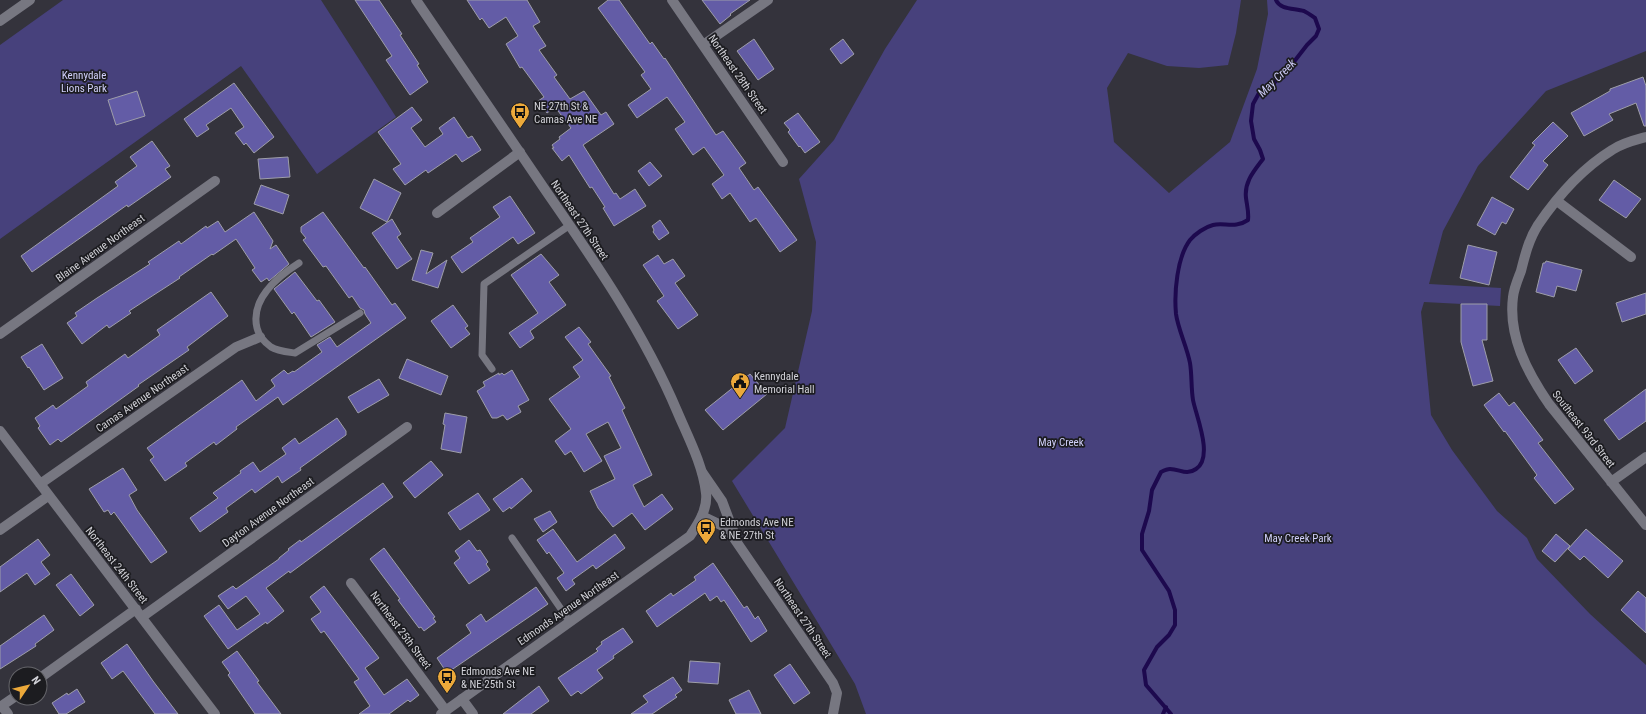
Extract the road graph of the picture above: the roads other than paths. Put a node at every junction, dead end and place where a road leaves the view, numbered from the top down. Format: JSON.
{"nodes":[{"id":1,"x":30,"y":0,"type":"edge"},
{"id":2,"x":416,"y":0,"type":"edge"},
{"id":3,"x":672,"y":0,"type":"edge"},
{"id":4,"x":768,"y":0,"type":"edge"},
{"id":5,"x":0,"y":21,"type":"edge"},
{"id":6,"x":703,"y":45,"type":"junction"},
{"id":7,"x":1646,"y":136,"type":"edge"},
{"id":8,"x":520,"y":152,"type":"junction"},
{"id":9,"x":783,"y":162,"type":"dead end"},
{"id":10,"x":215,"y":181,"type":"dead end"},
{"id":11,"x":1557,"y":201,"type":"junction"},
{"id":12,"x":437,"y":213,"type":"dead end"},
{"id":13,"x":570,"y":225,"type":"junction"},
{"id":14,"x":1632,"y":257,"type":"dead end"},
{"id":15,"x":298,"y":263,"type":"dead end"},
{"id":16,"x":360,"y":313,"type":"dead end"},
{"id":17,"x":0,"y":334,"type":"edge"},
{"id":18,"x":260,"y":337,"type":"junction"},
{"id":19,"x":492,"y":369,"type":"dead end"},
{"id":20,"x":407,"y":427,"type":"dead end"},
{"id":21,"x":0,"y":431,"type":"edge"},
{"id":22,"x":1646,"y":457,"type":"edge"},
{"id":23,"x":700,"y":468,"type":"junction"},
{"id":24,"x":1611,"y":482,"type":"junction"},
{"id":25,"x":40,"y":484,"type":"junction"},
{"id":26,"x":48,"y":496,"type":"junction"},
{"id":27,"x":702,"y":516,"type":"junction"},
{"id":28,"x":1646,"y":525,"type":"edge"},
{"id":29,"x":0,"y":530,"type":"edge"},
{"id":30,"x":512,"y":538,"type":"dead end"},
{"id":31,"x":736,"y":541,"type":"junction"},
{"id":32,"x":351,"y":583,"type":"dead end"},
{"id":33,"x":139,"y":613,"type":"junction"},
{"id":34,"x":570,"y":622,"type":"junction"},
{"id":35,"x":48,"y":673,"type":"edge"},
{"id":36,"x":462,"y":699,"type":"junction"},
{"id":37,"x":444,"y":712,"type":"edge"},
{"id":38,"x":215,"y":714,"type":"edge"},
{"id":39,"x":473,"y":714,"type":"edge"},
{"id":40,"x":833,"y":714,"type":"edge"}],
"edges":[{"from":1,"to":5,"type":"street"},
{"from":2,"to":8,"type":"street","name":"Northeast 27th Street"},
{"from":3,"to":6,"type":"street","name":"Northeast 28th Street"},
{"from":4,"to":6,"type":"street"},
{"from":6,"to":9,"type":"street","name":"Northeast 28th Street"},
{"from":7,"to":11,"type":"street","name":"Southeast 93rd Street"},
{"from":8,"to":12,"type":"street"},
{"from":8,"to":13,"type":"street","name":"Northeast 27th Street"},
{"from":10,"to":17,"type":"street","name":"Blaine Avenue Northeast"},
{"from":11,"to":14,"type":"street"},
{"from":11,"to":24,"type":"street","name":"Southeast 93rd Street"},
{"from":13,"to":19,"type":"lane"},
{"from":13,"to":23,"type":"street","name":"Northeast 27th Street"},
{"from":15,"to":18,"type":"lane"},
{"from":16,"to":18,"type":"lane"},
{"from":18,"to":25,"type":"street","name":"Camas Avenue Northeast"},
{"from":20,"to":33,"type":"street","name":"Dayton Avenue Northeast"},
{"from":21,"to":25,"type":"street","name":"Northeast 24th Street"},
{"from":22,"to":24,"type":"street"},
{"from":23,"to":27,"type":"street","name":"Northeast 27th Street"},
{"from":23,"to":31,"type":"street","name":"Northeast 27th Street"},
{"from":24,"to":28,"type":"street","name":"Southeast 93rd Street"},
{"from":25,"to":26,"type":"street","name":"Northeast 24th Street"},
{"from":26,"to":29,"type":"street"},
{"from":26,"to":33,"type":"street","name":"Northeast 24th Street"},
{"from":27,"to":31,"type":"street","name":"Northeast 27th Street"},
{"from":27,"to":34,"type":"street","name":"Edmonds Avenue Northeast"},
{"from":30,"to":34,"type":"lane"},
{"from":31,"to":40,"type":"street","name":"Northeast 27th Street"},
{"from":32,"to":37,"type":"street","name":"Northeast 25th Street"},
{"from":33,"to":35,"type":"street","name":"Dayton Avenue Northeast"},
{"from":33,"to":38,"type":"street","name":"Northeast 24th Street"},
{"from":34,"to":36,"type":"street","name":"Edmonds Avenue Northeast"},
{"from":36,"to":37,"type":"street","name":"Edmonds Avenue Northeast"},
{"from":36,"to":39,"type":"street"}]}
